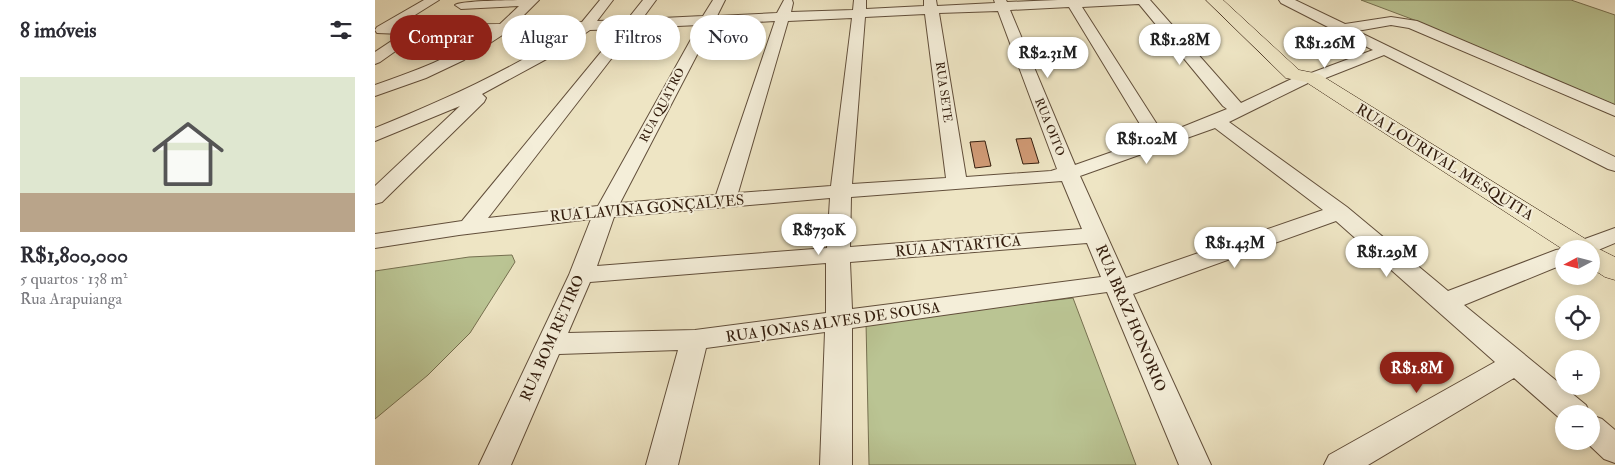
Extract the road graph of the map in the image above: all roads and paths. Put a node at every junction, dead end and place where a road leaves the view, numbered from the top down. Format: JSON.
{"nodes":[{"id":1,"x":433,"y":0,"type":"edge"},
{"id":2,"x":607,"y":0,"type":"edge"},
{"id":3,"x":650,"y":0,"type":"edge"},
{"id":4,"x":719,"y":0,"type":"edge"},
{"id":5,"x":1141,"y":0,"type":"edge"},
{"id":6,"x":1214,"y":0,"type":"edge"},
{"id":7,"x":1225,"y":0,"type":"edge"},
{"id":8,"x":1285,"y":0,"type":"edge"},
{"id":9,"x":532,"y":1,"type":"edge"},
{"id":10,"x":1072,"y":2,"type":"edge"},
{"id":11,"x":1001,"y":3,"type":"edge"},
{"id":12,"x":461,"y":5,"type":"dead end"},
{"id":13,"x":931,"y":5,"type":"edge"},
{"id":14,"x":859,"y":6,"type":"edge"},
{"id":15,"x":785,"y":8,"type":"edge"},
{"id":16,"x":517,"y":15,"type":"edge"},
{"id":17,"x":638,"y":15,"type":"edge"},
{"id":18,"x":711,"y":15,"type":"edge"},
{"id":19,"x":740,"y":15,"type":"edge"},
{"id":20,"x":596,"y":25,"type":"edge"},
{"id":21,"x":587,"y":26,"type":"junction"},
{"id":22,"x":502,"y":29,"type":"edge"},
{"id":23,"x":1341,"y":29,"type":"junction"},
{"id":24,"x":378,"y":32,"type":"edge"},
{"id":25,"x":390,"y":48,"type":"edge"},
{"id":26,"x":1385,"y":50,"type":"junction"},
{"id":27,"x":690,"y":53,"type":"edge"},
{"id":28,"x":375,"y":58,"type":"edge"},
{"id":29,"x":602,"y":60,"type":"edge"},
{"id":30,"x":1305,"y":75,"type":"junction"},
{"id":31,"x":493,"y":83,"type":"junction"},
{"id":32,"x":375,"y":91,"type":"edge"},
{"id":33,"x":1228,"y":111,"type":"junction"},
{"id":34,"x":1615,"y":111,"type":"edge"},
{"id":35,"x":375,"y":135,"type":"edge"},
{"id":36,"x":1157,"y":137,"type":"junction"},
{"id":37,"x":1615,"y":165,"type":"edge"},
{"id":38,"x":1069,"y":171,"type":"junction"},
{"id":39,"x":957,"y":183,"type":"junction"},
{"id":40,"x":841,"y":192,"type":"junction"},
{"id":41,"x":375,"y":198,"type":"edge"},
{"id":42,"x":725,"y":200,"type":"junction"},
{"id":43,"x":605,"y":210,"type":"junction"},
{"id":44,"x":1339,"y":212,"type":"junction"},
{"id":45,"x":470,"y":226,"type":"junction"},
{"id":46,"x":1095,"y":235,"type":"junction"},
{"id":47,"x":1615,"y":235,"type":"edge"},
{"id":48,"x":1562,"y":240,"type":"edge"},
{"id":49,"x":375,"y":241,"type":"edge"},
{"id":50,"x":1600,"y":242,"type":"edge"},
{"id":51,"x":838,"y":256,"type":"junction"},
{"id":52,"x":1555,"y":260,"type":"edge"},
{"id":53,"x":1600,"y":262,"type":"edge"},
{"id":54,"x":1615,"y":270,"type":"edge"},
{"id":55,"x":581,"y":276,"type":"junction"},
{"id":56,"x":1116,"y":286,"type":"junction"},
{"id":57,"x":1446,"y":302,"type":"junction"},
{"id":58,"x":839,"y":321,"type":"junction"},
{"id":59,"x":695,"y":340,"type":"junction"},
{"id":60,"x":550,"y":344,"type":"junction"},
{"id":61,"x":1517,"y":363,"type":"junction"},
{"id":62,"x":1565,"y":405,"type":"edge"},
{"id":63,"x":1600,"y":436,"type":"edge"},
{"id":64,"x":1615,"y":449,"type":"edge"},
{"id":65,"x":495,"y":465,"type":"edge"},
{"id":66,"x":662,"y":465,"type":"edge"},
{"id":67,"x":837,"y":465,"type":"edge"},
{"id":68,"x":1195,"y":465,"type":"edge"},
{"id":69,"x":1340,"y":465,"type":"edge"}],
"edges":[{"from":1,"to":24,"type":"street"},
{"from":2,"to":21,"type":"street"},
{"from":3,"to":17,"type":"street"},
{"from":4,"to":18,"type":"street","name":"RUA QUATRO"},
{"from":5,"to":10,"type":"street"},
{"from":5,"to":33,"type":"street"},
{"from":6,"to":30,"type":"main road"},
{"from":7,"to":30,"type":"main road"},
{"from":8,"to":23,"type":"street"},
{"from":9,"to":12,"type":"street"},
{"from":9,"to":16,"type":"street"},
{"from":10,"to":11,"type":"street"},
{"from":10,"to":36,"type":"street"},
{"from":11,"to":13,"type":"street"},
{"from":11,"to":38,"type":"street","name":"RUA OITO"},
{"from":13,"to":14,"type":"street"},
{"from":13,"to":39,"type":"street","name":"RUA SETE"},
{"from":14,"to":15,"type":"street"},
{"from":14,"to":40,"type":"street"},
{"from":15,"to":19,"type":"street"},
{"from":15,"to":42,"type":"street"},
{"from":20,"to":21,"type":"street"},
{"from":21,"to":31,"type":"street"},
{"from":22,"to":32,"type":"street"},
{"from":23,"to":26,"type":"street"},
{"from":23,"to":34,"type":"street"},
{"from":25,"to":28,"type":"street"},
{"from":26,"to":30,"type":"street","name":"RUA LAVINA GONÇALVES"},
{"from":26,"to":37,"type":"street"},
{"from":27,"to":43,"type":"street","name":"RUA QUATRO"},
{"from":29,"to":45,"type":"street"},
{"from":30,"to":33,"type":"street","name":"RUA LAVINA GONÇALVES"},
{"from":30,"to":48,"type":"main road","name":"RUA LOURIVAL MESQUITA"},
{"from":31,"to":35,"type":"street"},
{"from":31,"to":41,"type":"street"},
{"from":33,"to":36,"type":"street","name":"RUA LAVINA GONÇALVES"},
{"from":33,"to":44,"type":"street"},
{"from":36,"to":38,"type":"street","name":"RUA LAVINA GONÇALVES"},
{"from":38,"to":39,"type":"street","name":"RUA LAVINA GONÇALVES"},
{"from":38,"to":46,"type":"street","name":"RUA BRAZ HONORIO"},
{"from":39,"to":40,"type":"street","name":"RUA LAVINA GONÇALVES"},
{"from":40,"to":42,"type":"street","name":"RUA LAVINA GONÇALVES"},
{"from":40,"to":51,"type":"street"},
{"from":42,"to":43,"type":"street","name":"RUA LAVINA GONÇALVES"},
{"from":43,"to":45,"type":"street","name":"RUA LAVINA GONÇALVES"},
{"from":43,"to":55,"type":"street","name":"RUA BOM RETIRO"},
{"from":44,"to":56,"type":"street","name":"RUA JONAS ALVES DE SOUSA"},
{"from":44,"to":57,"type":"street"},
{"from":45,"to":49,"type":"street","name":"RUA LAVINA GONÇALVES"},
{"from":46,"to":51,"type":"street","name":"RUA ANTARTICA"},
{"from":46,"to":56,"type":"street","name":"RUA BRAZ HONORIO"},
{"from":47,"to":50,"type":"street"},
{"from":51,"to":55,"type":"street","name":"RUA ANTARTICA"},
{"from":51,"to":58,"type":"street"},
{"from":52,"to":57,"type":"street"},
{"from":53,"to":54,"type":"main road","name":"RUA LOURIVAL MESQUITA"},
{"from":55,"to":60,"type":"street","name":"RUA BOM RETIRO"},
{"from":56,"to":58,"type":"street","name":"RUA JONAS ALVES DE SOUSA"},
{"from":56,"to":68,"type":"street","name":"RUA BRAZ HONORIO"},
{"from":57,"to":61,"type":"street"},
{"from":58,"to":59,"type":"street","name":"RUA JONAS ALVES DE SOUSA"},
{"from":58,"to":67,"type":"street"},
{"from":59,"to":60,"type":"street","name":"RUA JONAS ALVES DE SOUSA"},
{"from":59,"to":66,"type":"street"},
{"from":60,"to":65,"type":"street","name":"RUA BOM RETIRO"},
{"from":61,"to":62,"type":"street"},
{"from":61,"to":69,"type":"street"},
{"from":63,"to":64,"type":"street"}]}
